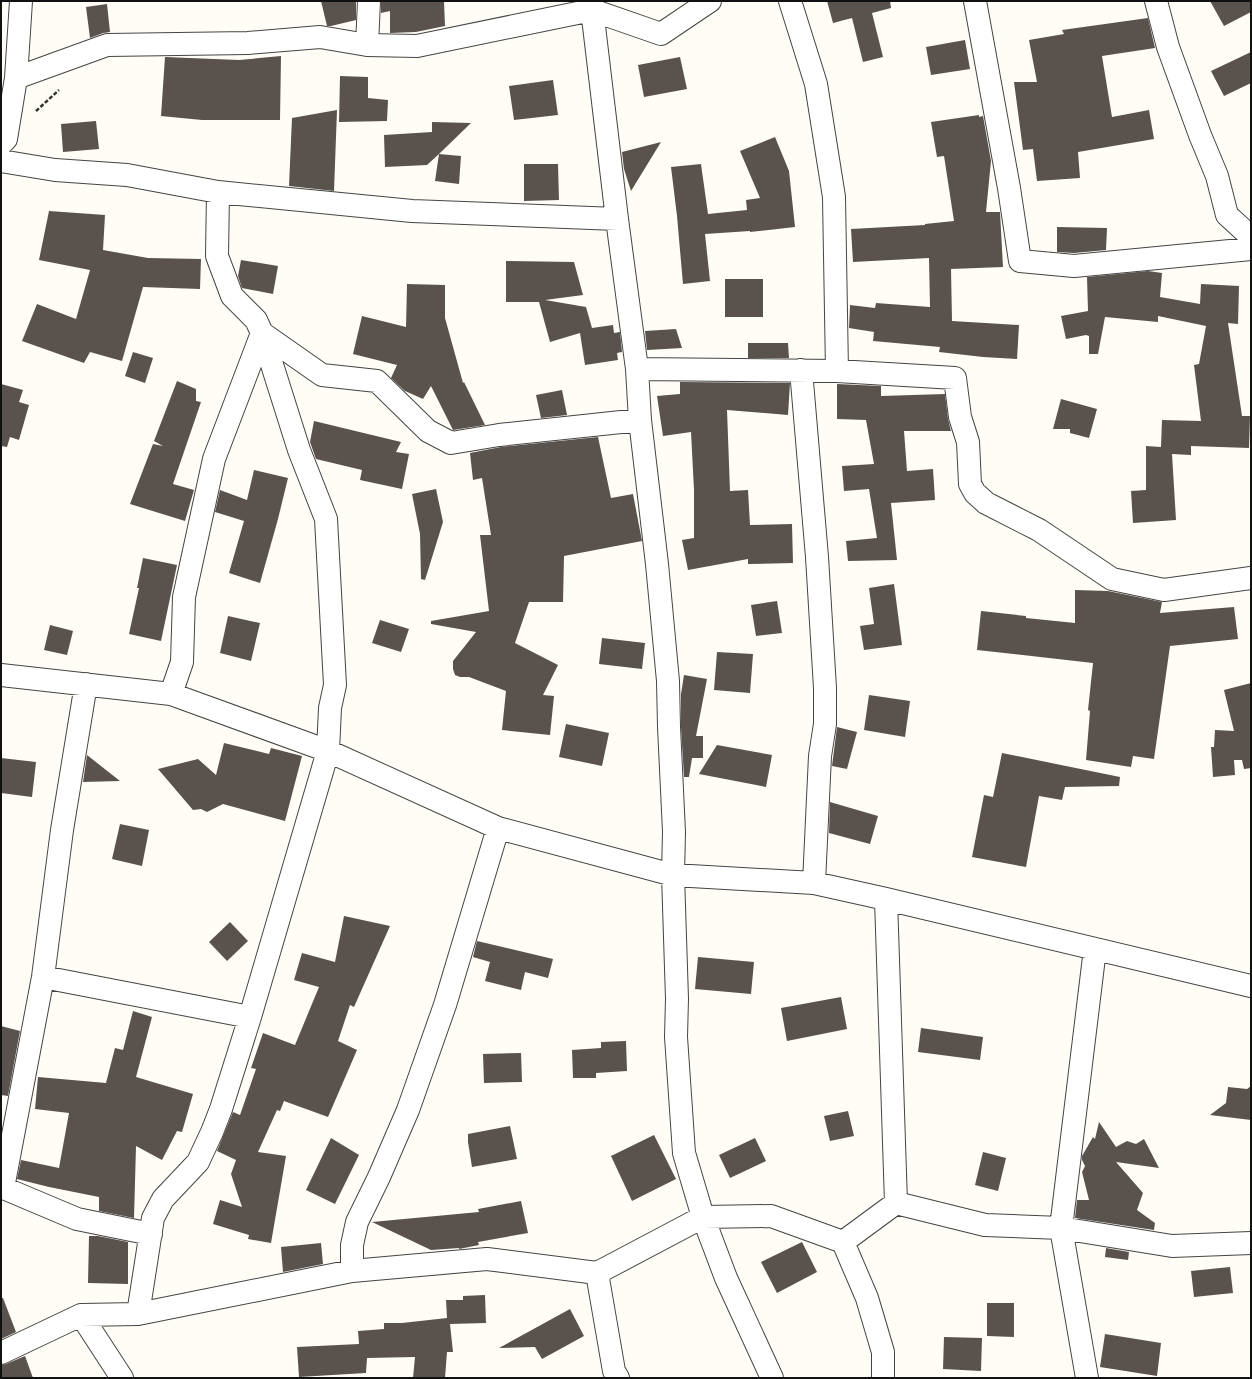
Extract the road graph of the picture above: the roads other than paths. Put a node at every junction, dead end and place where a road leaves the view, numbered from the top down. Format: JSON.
{"nodes":[{"id":1,"x":21,"y":1,"type":"edge"},
{"id":2,"x":369,"y":1,"type":"edge"},
{"id":3,"x":710,"y":1,"type":"edge"},
{"id":4,"x":790,"y":1,"type":"edge"},
{"id":5,"x":975,"y":1,"type":"edge"},
{"id":6,"x":1156,"y":1,"type":"edge"},
{"id":7,"x":591,"y":6,"type":"edge"},
{"id":8,"x":367,"y":45,"type":"junction"},
{"id":9,"x":16,"y":78,"type":"junction"},
{"id":10,"x":1,"y":144,"type":"edge"},
{"id":11,"x":1,"y":161,"type":"edge"},
{"id":12,"x":218,"y":192,"type":"junction"},
{"id":13,"x":617,"y":219,"type":"junction"},
{"id":14,"x":1251,"y":237,"type":"edge"},
{"id":15,"x":1251,"y":249,"type":"edge"},
{"id":16,"x":262,"y":333,"type":"junction"},
{"id":17,"x":637,"y":369,"type":"junction"},
{"id":18,"x":801,"y":370,"type":"junction"},
{"id":19,"x":837,"y":371,"type":"junction"},
{"id":20,"x":640,"y":420,"type":"junction"},
{"id":21,"x":1251,"y":578,"type":"edge"},
{"id":22,"x":1,"y":675,"type":"edge"},
{"id":23,"x":86,"y":684,"type":"junction"},
{"id":24,"x":171,"y":694,"type":"junction"},
{"id":25,"x":328,"y":751,"type":"junction"},
{"id":26,"x":498,"y":828,"type":"junction"},
{"id":27,"x":673,"y":875,"type":"junction"},
{"id":28,"x":814,"y":883,"type":"junction"},
{"id":29,"x":886,"y":899,"type":"junction"},
{"id":30,"x":1095,"y":949,"type":"junction"},
{"id":31,"x":43,"y":977,"type":"junction"},
{"id":32,"x":1251,"y":986,"type":"edge"},
{"id":33,"x":250,"y":1018,"type":"junction"},
{"id":34,"x":2,"y":1188,"type":"edge"},
{"id":35,"x":896,"y":1203,"type":"junction"},
{"id":36,"x":703,"y":1217,"type":"junction"},
{"id":37,"x":1061,"y":1228,"type":"junction"},
{"id":38,"x":151,"y":1234,"type":"junction"},
{"id":39,"x":843,"y":1242,"type":"junction"},
{"id":40,"x":1251,"y":1243,"type":"edge"},
{"id":41,"x":352,"y":1271,"type":"junction"},
{"id":42,"x":597,"y":1273,"type":"junction"},
{"id":43,"x":138,"y":1314,"type":"junction"},
{"id":44,"x":81,"y":1315,"type":"junction"},
{"id":45,"x":1,"y":1353,"type":"edge"},
{"id":46,"x":614,"y":1376,"type":"edge"},
{"id":47,"x":122,"y":1378,"type":"edge"},
{"id":48,"x":772,"y":1378,"type":"edge"},
{"id":49,"x":883,"y":1378,"type":"edge"},
{"id":50,"x":1088,"y":1378,"type":"edge"}],
"edges":[{"from":1,"to":9,"type":"street"},
{"from":2,"to":8,"type":"street"},
{"from":3,"to":7,"type":"street"},
{"from":4,"to":19,"type":"street"},
{"from":5,"to":15,"type":"street"},
{"from":6,"to":14,"type":"street"},
{"from":7,"to":8,"type":"street"},
{"from":7,"to":13,"type":"street"},
{"from":8,"to":9,"type":"street"},
{"from":9,"to":10,"type":"street"},
{"from":11,"to":12,"type":"street"},
{"from":12,"to":13,"type":"street"},
{"from":12,"to":16,"type":"street"},
{"from":13,"to":17,"type":"street"},
{"from":16,"to":20,"type":"street"},
{"from":16,"to":24,"type":"street"},
{"from":16,"to":25,"type":"street"},
{"from":17,"to":18,"type":"street"},
{"from":17,"to":20,"type":"street"},
{"from":18,"to":19,"type":"street"},
{"from":18,"to":28,"type":"street"},
{"from":19,"to":21,"type":"street"},
{"from":20,"to":27,"type":"street"},
{"from":22,"to":23,"type":"street"},
{"from":23,"to":24,"type":"street"},
{"from":23,"to":31,"type":"street"},
{"from":24,"to":25,"type":"street"},
{"from":25,"to":26,"type":"street"},
{"from":25,"to":33,"type":"street"},
{"from":26,"to":27,"type":"street"},
{"from":26,"to":41,"type":"street"},
{"from":27,"to":28,"type":"street"},
{"from":27,"to":36,"type":"street"},
{"from":28,"to":29,"type":"street"},
{"from":29,"to":30,"type":"street"},
{"from":29,"to":35,"type":"street"},
{"from":30,"to":32,"type":"street"},
{"from":30,"to":37,"type":"street"},
{"from":31,"to":33,"type":"street"},
{"from":31,"to":34,"type":"street"},
{"from":33,"to":38,"type":"street"},
{"from":34,"to":38,"type":"street"},
{"from":35,"to":37,"type":"street"},
{"from":35,"to":39,"type":"street"},
{"from":36,"to":39,"type":"street"},
{"from":36,"to":42,"type":"street"},
{"from":36,"to":48,"type":"street"},
{"from":37,"to":40,"type":"street"},
{"from":37,"to":50,"type":"street"},
{"from":38,"to":43,"type":"street"},
{"from":39,"to":49,"type":"street"},
{"from":41,"to":42,"type":"street"},
{"from":41,"to":43,"type":"street"},
{"from":42,"to":46,"type":"street"},
{"from":43,"to":44,"type":"street"},
{"from":44,"to":45,"type":"street"},
{"from":44,"to":47,"type":"street"}]}
